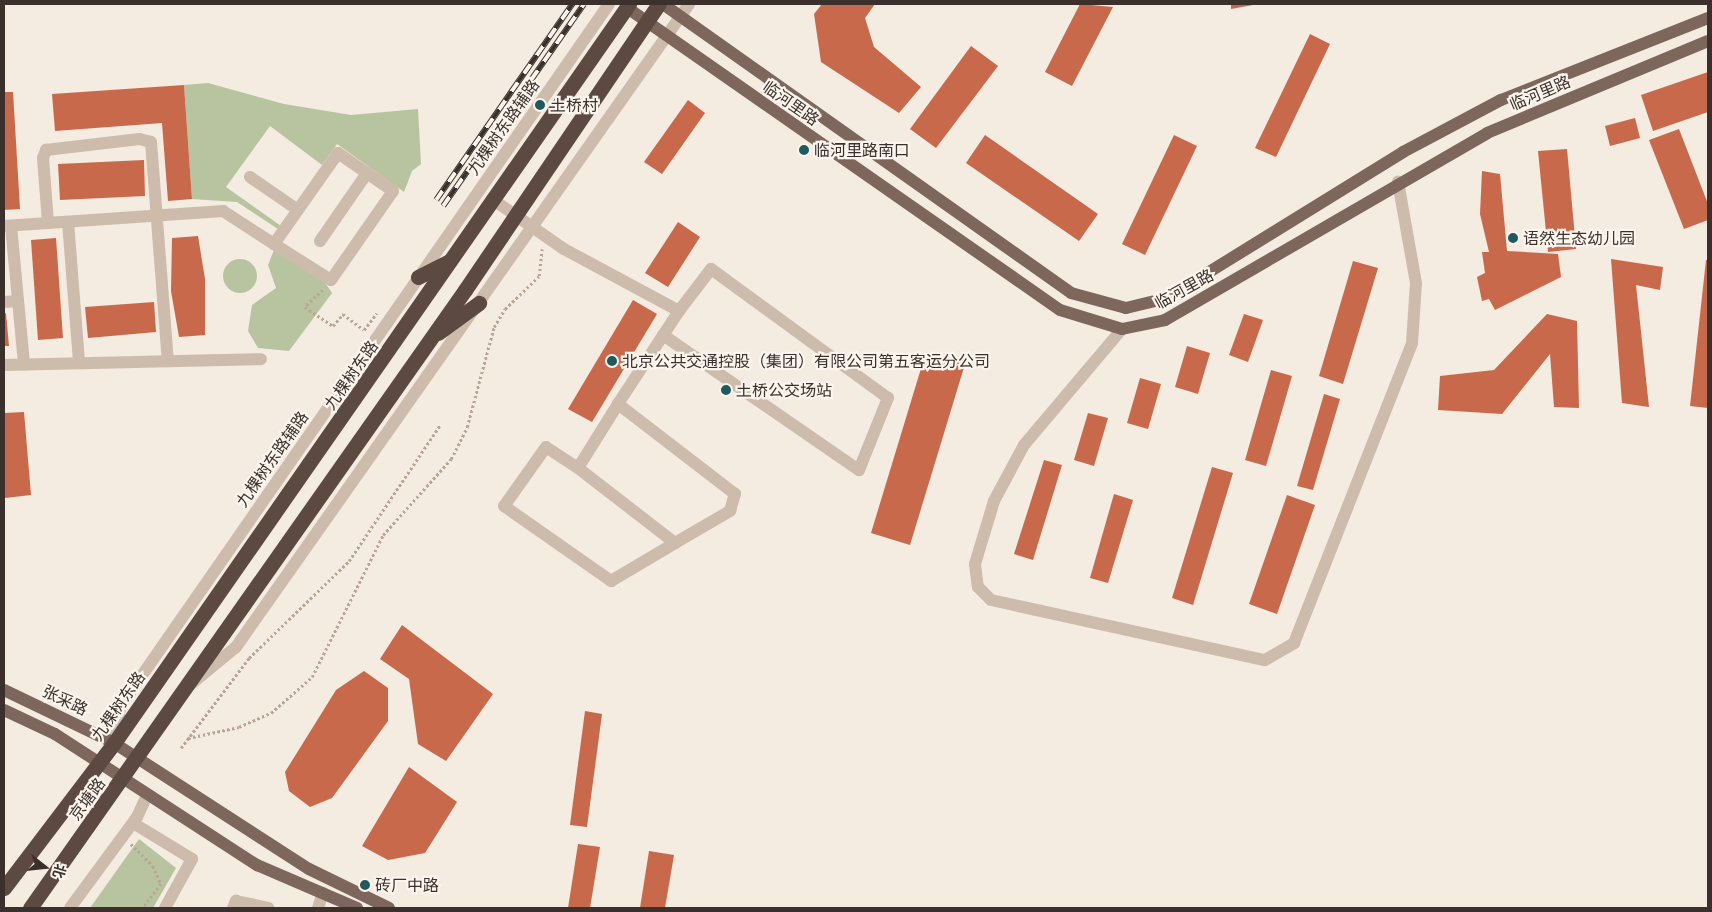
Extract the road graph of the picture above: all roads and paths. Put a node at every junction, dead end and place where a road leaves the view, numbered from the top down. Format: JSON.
{"nodes":[{"id":1,"x":609,"y":4,"type":"edge"},
{"id":2,"x":659,"y":4,"type":"edge"},
{"id":3,"x":663,"y":4,"type":"edge"},
{"id":4,"x":688,"y":4,"type":"edge"},
{"id":5,"x":628,"y":5,"type":"edge"},
{"id":6,"x":680,"y":16,"type":"junction"},
{"id":7,"x":1708,"y":18,"type":"edge"},
{"id":8,"x":646,"y":21,"type":"junction"},
{"id":9,"x":666,"y":35,"type":"junction"},
{"id":10,"x":1708,"y":41,"type":"edge"},
{"id":11,"x":367,"y":173,"type":"junction"},
{"id":12,"x":250,"y":177,"type":"dead end"},
{"id":13,"x":1398,"y":182,"type":"junction"},
{"id":14,"x":492,"y":199,"type":"junction"},
{"id":15,"x":298,"y":210,"type":"junction"},
{"id":16,"x":158,"y":215,"type":"junction"},
{"id":17,"x":514,"y":216,"type":"junction"},
{"id":18,"x":68,"y":222,"type":"junction"},
{"id":19,"x":48,"y":223,"type":"junction"},
{"id":20,"x":8,"y":226,"type":"edge"},
{"id":21,"x":531,"y":228,"type":"junction"},
{"id":22,"x":544,"y":237,"type":"junction"},
{"id":23,"x":320,"y":241,"type":"dead end"},
{"id":24,"x":274,"y":244,"type":"junction"},
{"id":25,"x":450,"y":260,"type":"junction"},
{"id":26,"x":418,"y":277,"type":"junction"},
{"id":27,"x":331,"y":280,"type":"junction"},
{"id":28,"x":18,"y":301,"type":"junction"},
{"id":29,"x":4,"y":302,"type":"edge"},
{"id":30,"x":479,"y":303,"type":"junction"},
{"id":31,"x":379,"y":310,"type":"dead end"},
{"id":32,"x":679,"y":311,"type":"junction"},
{"id":33,"x":1122,"y":329,"type":"junction"},
{"id":34,"x":663,"y":335,"type":"junction"},
{"id":35,"x":432,"y":336,"type":"junction"},
{"id":36,"x":261,"y":359,"type":"dead end"},
{"id":37,"x":168,"y":361,"type":"junction"},
{"id":38,"x":79,"y":363,"type":"junction"},
{"id":39,"x":24,"y":364,"type":"junction"},
{"id":40,"x":4,"y":365,"type":"edge"},
{"id":41,"x":618,"y":404,"type":"junction"},
{"id":42,"x":440,"y":425,"type":"dead end"},
{"id":43,"x":578,"y":468,"type":"junction"},
{"id":44,"x":675,"y":543,"type":"junction"},
{"id":45,"x":4,"y":690,"type":"edge"},
{"id":46,"x":183,"y":691,"type":"junction"},
{"id":47,"x":4,"y":710,"type":"edge"},
{"id":48,"x":188,"y":738,"type":"junction"},
{"id":49,"x":114,"y":743,"type":"junction"},
{"id":50,"x":181,"y":748,"type":"dead end"},
{"id":51,"x":137,"y":758,"type":"junction"},
{"id":52,"x":98,"y":764,"type":"junction"},
{"id":53,"x":122,"y":780,"type":"junction"},
{"id":54,"x":147,"y":796,"type":"junction"},
{"id":55,"x":133,"y":823,"type":"junction"},
{"id":56,"x":131,"y":844,"type":"dead end"},
{"id":57,"x":4,"y":888,"type":"edge"},
{"id":58,"x":323,"y":893,"type":"junction"},
{"id":59,"x":170,"y":907,"type":"edge"},
{"id":60,"x":30,"y":908,"type":"edge"},
{"id":61,"x":70,"y":908,"type":"edge"},
{"id":62,"x":144,"y":908,"type":"edge"},
{"id":63,"x":233,"y":908,"type":"edge"},
{"id":64,"x":268,"y":908,"type":"edge"},
{"id":65,"x":318,"y":908,"type":"edge"},
{"id":66,"x":357,"y":908,"type":"edge"},
{"id":67,"x":390,"y":908,"type":"edge"}],
"edges":[{"from":1,"to":26,"type":"street","name":"九棵树东路辅路"},
{"from":2,"to":8,"type":"highway"},
{"from":3,"to":6,"type":"main road","name":"临河里路"},
{"from":4,"to":6,"type":"street"},
{"from":5,"to":8,"type":"main road","name":"临河里路"},
{"from":5,"to":14,"type":"highway","name":"九棵树东路"},
{"from":6,"to":7,"type":"main road","name":"临河里路"},
{"from":6,"to":9,"type":"street"},
{"from":8,"to":9,"type":"main road","name":"临河里路"},
{"from":8,"to":17,"type":"highway"},
{"from":9,"to":21,"type":"street"},
{"from":9,"to":33,"type":"main road","name":"临河里路"},
{"from":10,"to":13,"type":"main road","name":"临河里路"},
{"from":11,"to":15,"type":"street"},
{"from":11,"to":23,"type":"street"},
{"from":11,"to":27,"type":"street"},
{"from":12,"to":15,"type":"street"},
{"from":13,"to":33,"type":"main road","name":"临河里路"},
{"from":13,"to":33,"type":"street"},
{"from":14,"to":17,"type":"street"},
{"from":14,"to":25,"type":"highway","name":"九棵树东路"},
{"from":15,"to":24,"type":"street"},
{"from":16,"to":18,"type":"street"},
{"from":16,"to":19,"type":"street"},
{"from":16,"to":24,"type":"street"},
{"from":16,"to":37,"type":"street"},
{"from":17,"to":21,"type":"street"},
{"from":17,"to":35,"type":"highway"},
{"from":18,"to":19,"type":"street"},
{"from":18,"to":38,"type":"street"},
{"from":19,"to":20,"type":"street"},
{"from":20,"to":28,"type":"street"},
{"from":21,"to":22,"type":"street"},
{"from":21,"to":30,"type":"street"},
{"from":22,"to":32,"type":"street"},
{"from":22,"to":48,"type":"path"},
{"from":24,"to":27,"type":"street"},
{"from":25,"to":26,"type":"highway"},
{"from":25,"to":49,"type":"highway","name":"九棵树东路"},
{"from":26,"to":49,"type":"street","name":"九棵树东路辅路"},
{"from":27,"to":31,"type":"path","bridge":true},
{"from":28,"to":29,"type":"street"},
{"from":28,"to":39,"type":"street"},
{"from":30,"to":35,"type":"highway"},
{"from":30,"to":46,"type":"street"},
{"from":32,"to":34,"type":"street"},
{"from":32,"to":34,"type":"street"},
{"from":34,"to":41,"type":"street"},
{"from":35,"to":46,"type":"highway"},
{"from":36,"to":37,"type":"street"},
{"from":37,"to":38,"type":"street"},
{"from":38,"to":39,"type":"street"},
{"from":39,"to":40,"type":"street"},
{"from":41,"to":43,"type":"street"},
{"from":41,"to":44,"type":"street"},
{"from":42,"to":48,"type":"path"},
{"from":43,"to":44,"type":"street"},
{"from":43,"to":44,"type":"street"},
{"from":45,"to":49,"type":"main road","name":"张采路"},
{"from":46,"to":51,"type":"highway"},
{"from":47,"to":52,"type":"main road"},
{"from":48,"to":50,"type":"path"},
{"from":49,"to":51,"type":"main road","name":"张采路"},
{"from":49,"to":52,"type":"highway","name":"九棵树东路"},
{"from":51,"to":53,"type":"highway","name":"京塘路"},
{"from":51,"to":67,"type":"main road"},
{"from":52,"to":53,"type":"main road"},
{"from":52,"to":57,"type":"highway","name":"京塘路"},
{"from":53,"to":54,"type":"main road"},
{"from":53,"to":60,"type":"highway","name":"京塘路"},
{"from":54,"to":55,"type":"street"},
{"from":54,"to":58,"type":"main road"},
{"from":55,"to":59,"type":"street"},
{"from":55,"to":61,"type":"street"},
{"from":56,"to":62,"type":"path"},
{"from":58,"to":65,"type":"street"},
{"from":58,"to":66,"type":"main road"},
{"from":63,"to":64,"type":"street"}]}
